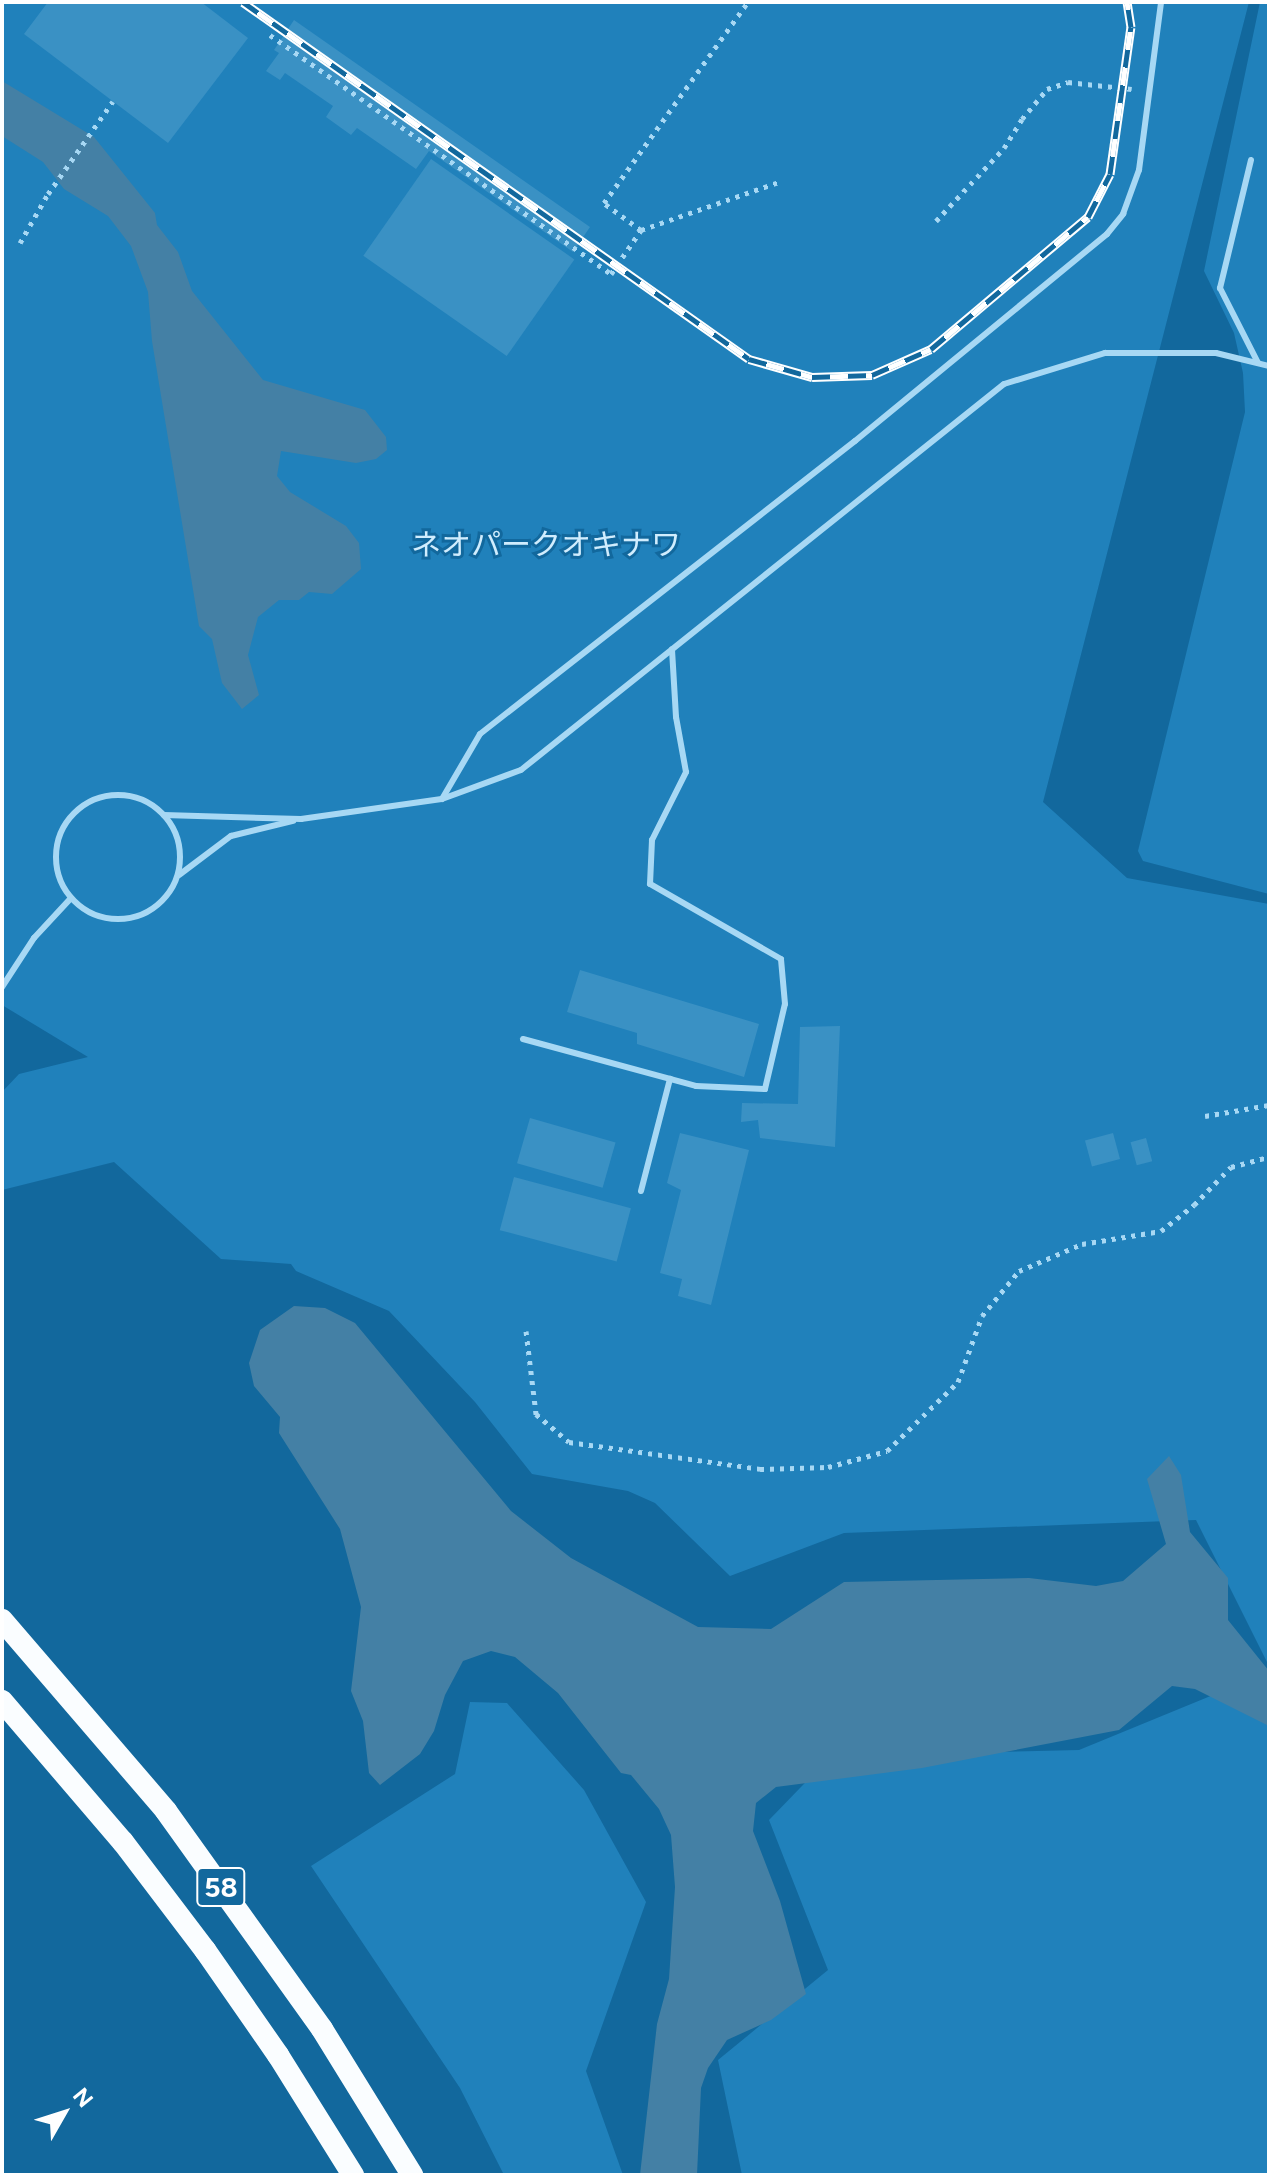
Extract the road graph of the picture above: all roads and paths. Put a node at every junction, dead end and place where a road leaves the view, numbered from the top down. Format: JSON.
{"nodes":[{"id":1,"x":748,"y":2,"type":"edge"},
{"id":2,"x":1161,"y":2,"type":"edge"},
{"id":3,"x":270,"y":35,"type":"dead end"},
{"id":4,"x":1149,"y":90,"type":"junction"},
{"id":5,"x":113,"y":101,"type":"dead end"},
{"id":6,"x":1251,"y":160,"type":"dead end"},
{"id":7,"x":782,"y":181,"type":"dead end"},
{"id":8,"x":936,"y":221,"type":"dead end"},
{"id":9,"x":641,"y":230,"type":"junction"},
{"id":10,"x":20,"y":243,"type":"dead end"},
{"id":11,"x":1258,"y":363,"type":"junction"},
{"id":12,"x":1269,"y":366,"type":"edge"},
{"id":13,"x":672,"y":649,"type":"junction"},
{"id":14,"x":442,"y":799,"type":"junction"},
{"id":15,"x":164,"y":815,"type":"junction"},
{"id":16,"x":301,"y":819,"type":"junction"},
{"id":17,"x":176,"y":878,"type":"junction"},
{"id":18,"x":71,"y":898,"type":"junction"},
{"id":19,"x":2,"y":987,"type":"edge"},
{"id":20,"x":523,"y":1039,"type":"dead end"},
{"id":21,"x":670,"y":1079,"type":"junction"},
{"id":22,"x":1269,"y":1105,"type":"edge"},
{"id":23,"x":1205,"y":1116,"type":"dead end"},
{"id":24,"x":1269,"y":1157,"type":"edge"},
{"id":25,"x":641,"y":1191,"type":"dead end"},
{"id":26,"x":526,"y":1331,"type":"dead end"},
{"id":27,"x":2,"y":1620,"type":"edge"},
{"id":28,"x":2,"y":1701,"type":"edge"},
{"id":29,"x":353,"y":2175,"type":"edge"},
{"id":30,"x":412,"y":2175,"type":"edge"}],
"edges":[{"from":1,"to":9,"type":"path"},
{"from":2,"to":4,"type":"lane"},
{"from":3,"to":9,"type":"path"},
{"from":4,"to":8,"type":"path"},
{"from":4,"to":14,"type":"lane"},
{"from":5,"to":10,"type":"path"},
{"from":6,"to":11,"type":"lane"},
{"from":7,"to":9,"type":"path"},
{"from":11,"to":12,"type":"lane"},
{"from":11,"to":13,"type":"lane"},
{"from":13,"to":14,"type":"lane"},
{"from":13,"to":21,"type":"lane"},
{"from":14,"to":16,"type":"lane"},
{"from":15,"to":16,"type":"lane"},
{"from":15,"to":17,"type":"lane"},
{"from":15,"to":18,"type":"lane"},
{"from":16,"to":17,"type":"lane"},
{"from":17,"to":18,"type":"lane"},
{"from":18,"to":19,"type":"lane"},
{"from":20,"to":21,"type":"lane"},
{"from":21,"to":25,"type":"lane"},
{"from":22,"to":23,"type":"path"},
{"from":24,"to":26,"type":"path"},
{"from":27,"to":30,"type":"highway","number":"58"},
{"from":28,"to":29,"type":"highway","number":"58"}]}
